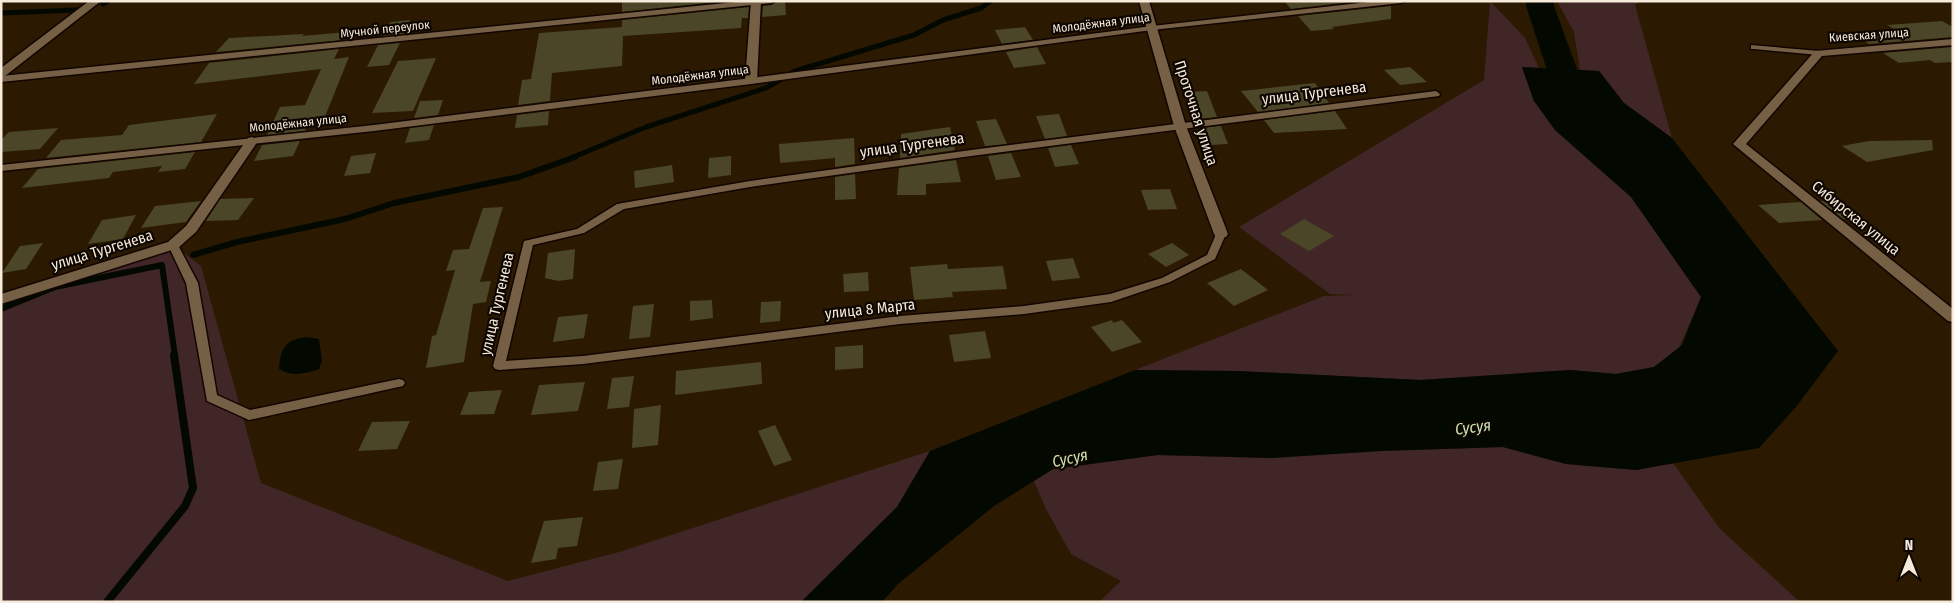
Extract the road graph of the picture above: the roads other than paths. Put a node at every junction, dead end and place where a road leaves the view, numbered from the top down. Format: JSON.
{"nodes":[{"id":1,"x":96,"y":1,"type":"edge"},
{"id":2,"x":771,"y":1,"type":"edge"},
{"id":3,"x":1144,"y":1,"type":"edge"},
{"id":4,"x":1401,"y":1,"type":"edge"},
{"id":5,"x":756,"y":2,"type":"edge"},
{"id":6,"x":1152,"y":28,"type":"junction"},
{"id":7,"x":1953,"y":42,"type":"edge"},
{"id":8,"x":1754,"y":48,"type":"dead end"},
{"id":9,"x":1819,"y":53,"type":"junction"},
{"id":10,"x":1,"y":74,"type":"edge"},
{"id":11,"x":1,"y":79,"type":"edge"},
{"id":12,"x":752,"y":81,"type":"junction"},
{"id":13,"x":1436,"y":94,"type":"dead end"},
{"id":14,"x":1180,"y":126,"type":"junction"},
{"id":15,"x":252,"y":141,"type":"junction"},
{"id":16,"x":1739,"y":144,"type":"joint"},
{"id":17,"x":1,"y":168,"type":"edge"},
{"id":18,"x":1221,"y":234,"type":"joint"},
{"id":19,"x":174,"y":245,"type":"junction"},
{"id":20,"x":1,"y":299,"type":"edge"},
{"id":21,"x":1953,"y":317,"type":"edge"},
{"id":22,"x":499,"y":366,"type":"joint"},
{"id":23,"x":400,"y":383,"type":"dead end"}],
"edges":[{"from":1,"to":10,"type":"street"},
{"from":2,"to":5,"type":"lane","name":"Мучной переулок"},
{"from":3,"to":6,"type":"street","name":"Проточная улица"},
{"from":4,"to":6,"type":"lane","name":"Молодёжная улица"},
{"from":5,"to":11,"type":"lane","name":"Мучной переулок"},
{"from":5,"to":12,"type":"street"},
{"from":6,"to":12,"type":"lane","name":"Молодёжная улица"},
{"from":6,"to":14,"type":"street","name":"Проточная улица"},
{"from":7,"to":9,"type":"street","name":"Киевская улица"},
{"from":8,"to":9,"type":"lane"},
{"from":9,"to":16,"type":"street","name":"Киевская улица"},
{"from":12,"to":15,"type":"lane","name":"Молодёжная улица"},
{"from":13,"to":14,"type":"lane","name":"улица Тургенева"},
{"from":14,"to":18,"type":"street","name":"Проточная улица"},
{"from":14,"to":22,"type":"lane","name":"улица Тургенева"},
{"from":15,"to":17,"type":"lane","name":"Молодёжная улица"},
{"from":15,"to":19,"type":"street","name":"улица Тургенева"},
{"from":16,"to":21,"type":"street","name":"Сибирская улица"},
{"from":18,"to":22,"type":"lane","name":"улица 8 Марта"},
{"from":19,"to":20,"type":"street","name":"улица Тургенева"},
{"from":19,"to":23,"type":"lane"}]}
